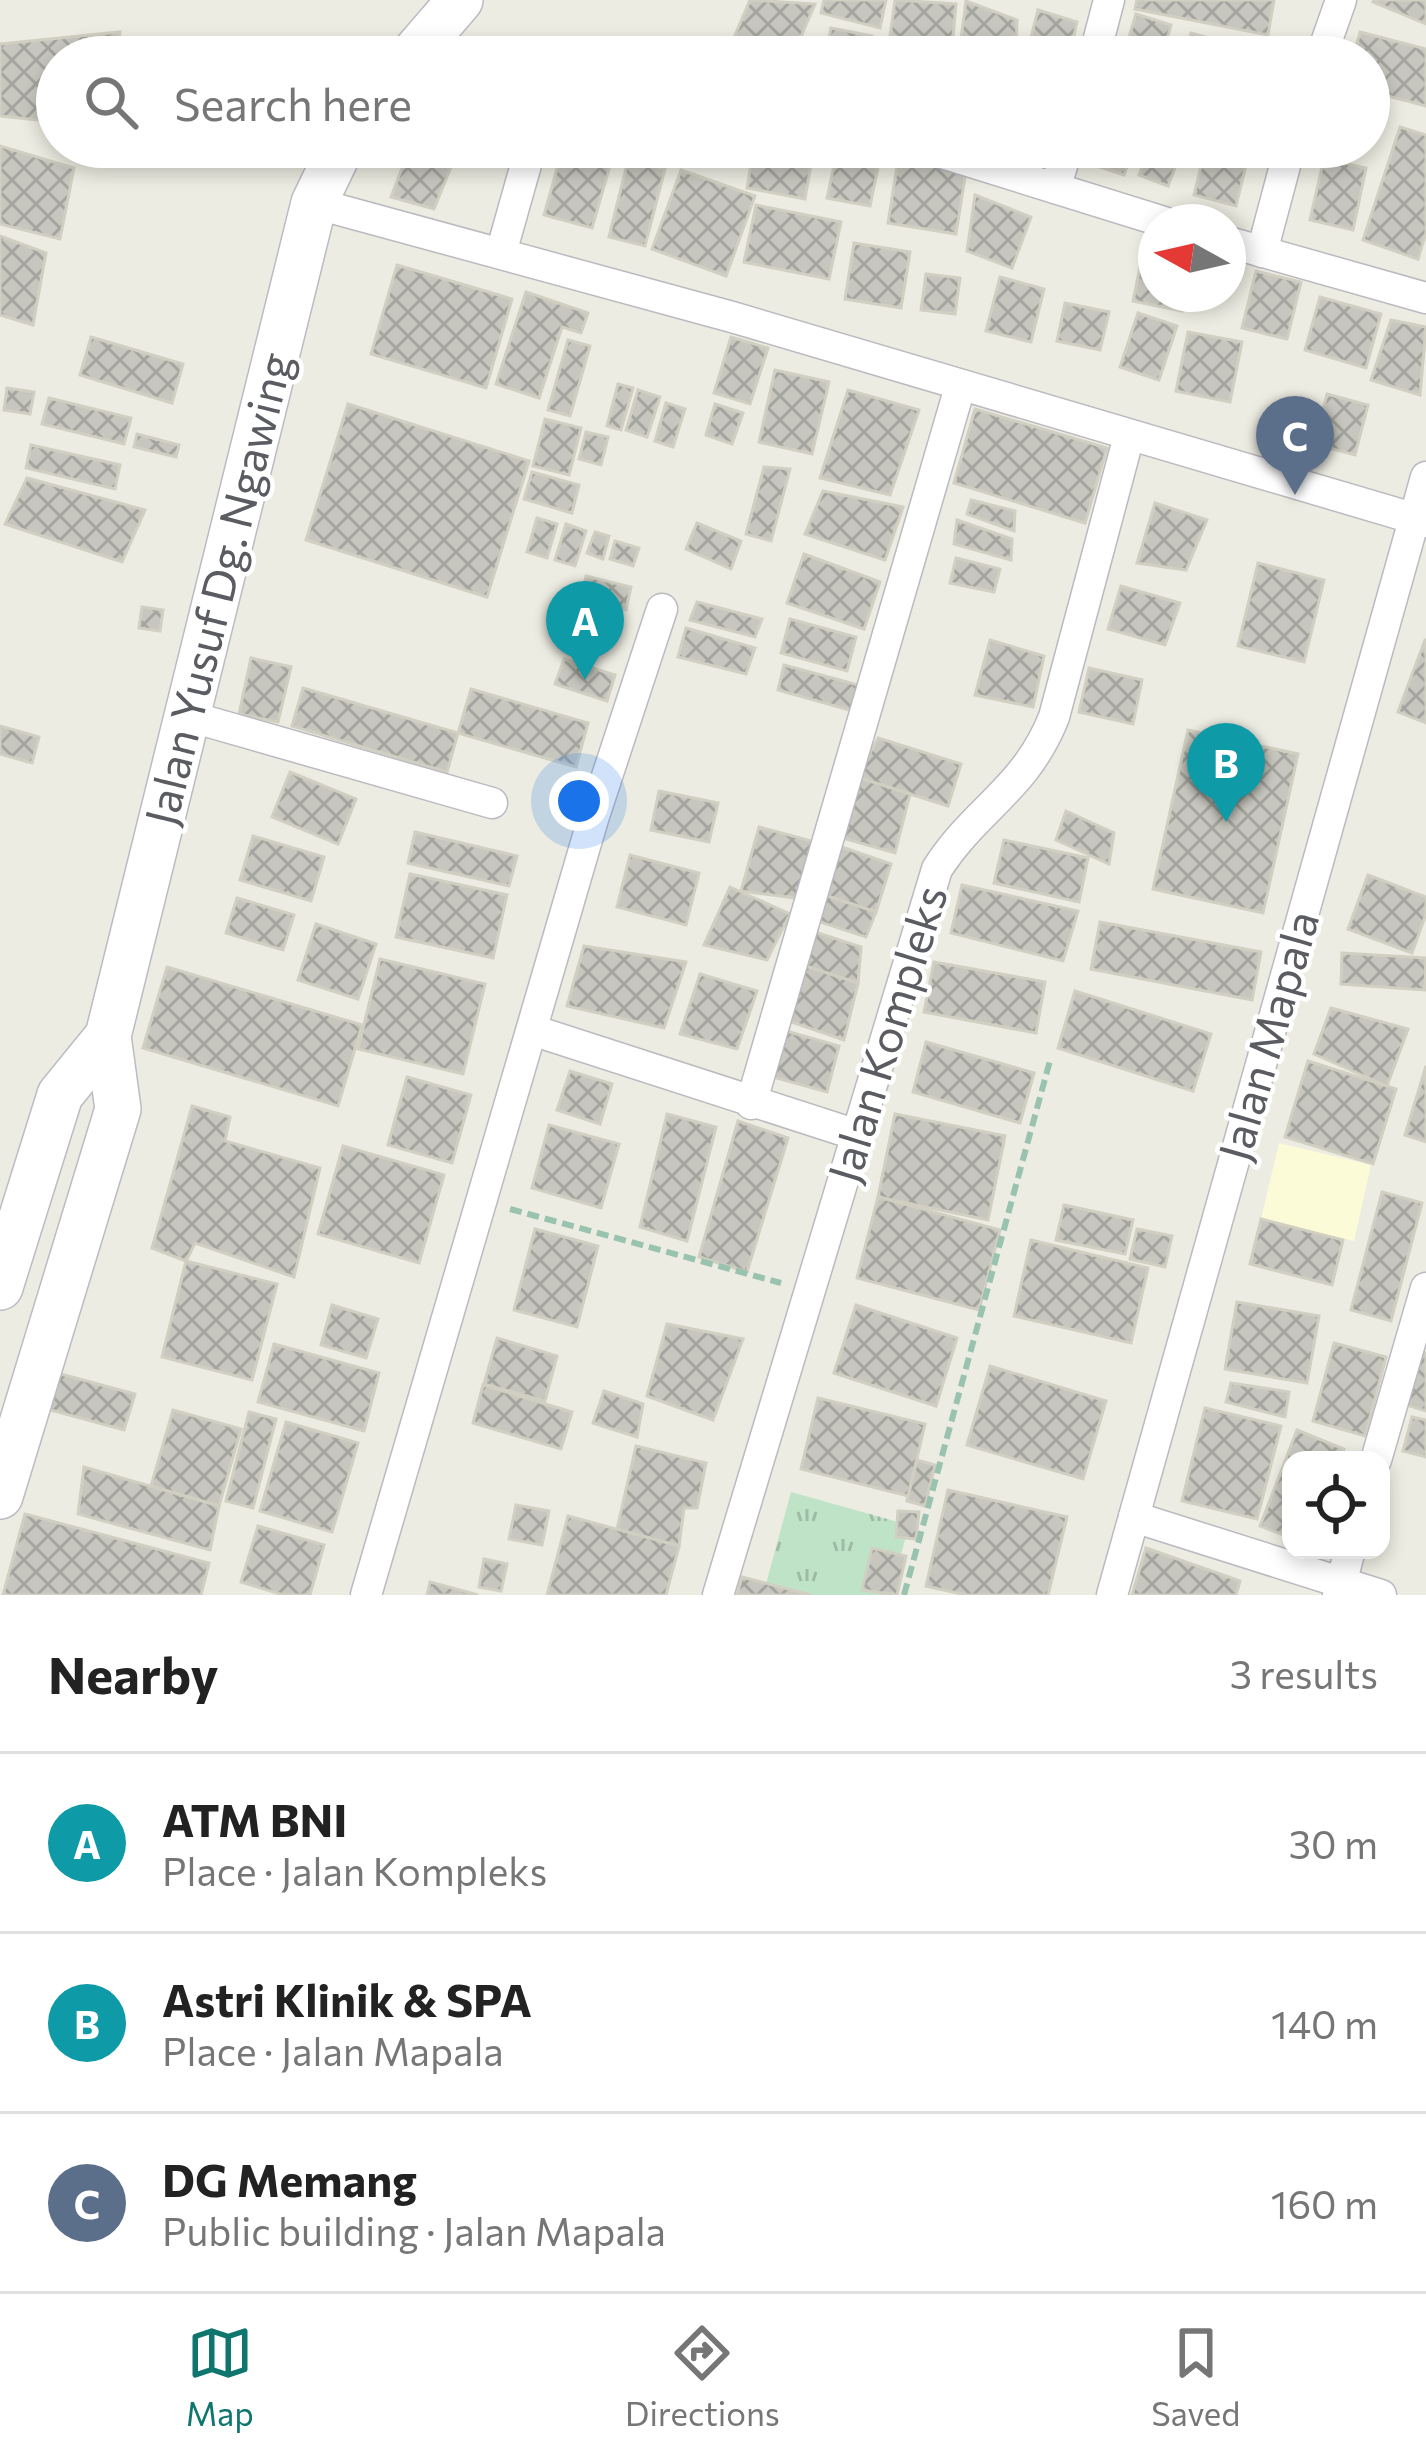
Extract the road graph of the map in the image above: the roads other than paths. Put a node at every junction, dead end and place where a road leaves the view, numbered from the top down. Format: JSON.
{"nodes":[{"id":1,"x":460,"y":0,"type":"edge"},
{"id":2,"x":1341,"y":0,"type":"edge"},
{"id":3,"x":1100,"y":2,"type":"edge"},
{"id":4,"x":429,"y":36,"type":"edge"},
{"id":5,"x":1096,"y":36,"type":"edge"},
{"id":6,"x":1328,"y":36,"type":"edge"},
{"id":7,"x":330,"y":168,"type":"edge"},
{"id":8,"x":525,"y":168,"type":"edge"},
{"id":9,"x":991,"y":168,"type":"edge"},
{"id":10,"x":1061,"y":168,"type":"edge"},
{"id":11,"x":1280,"y":168,"type":"edge"},
{"id":12,"x":1055,"y":188,"type":"junction"},
{"id":13,"x":314,"y":203,"type":"junction"},
{"id":14,"x":1138,"y":214,"type":"edge"},
{"id":15,"x":1246,"y":247,"type":"edge"},
{"id":16,"x":1262,"y":252,"type":"junction"},
{"id":17,"x":501,"y":253,"type":"junction"},
{"id":18,"x":1426,"y":298,"type":"edge"},
{"id":19,"x":960,"y":387,"type":"junction"},
{"id":20,"x":1129,"y":436,"type":"junction"},
{"id":21,"x":1426,"y":477,"type":"edge"},
{"id":22,"x":1420,"y":520,"type":"edge"},
{"id":23,"x":662,"y":609,"type":"dead end"},
{"id":24,"x":188,"y":716,"type":"junction"},
{"id":25,"x":493,"y":803,"type":"dead end"},
{"id":26,"x":532,"y":1030,"type":"junction"},
{"id":27,"x":108,"y":1036,"type":"junction"},
{"id":28,"x":752,"y":1104,"type":"junction"},
{"id":29,"x":856,"y":1136,"type":"junction"},
{"id":30,"x":0,"y":1287,"type":"edge"},
{"id":31,"x":1424,"y":1299,"type":"edge"},
{"id":32,"x":1379,"y":1451,"type":"edge"},
{"id":33,"x":2,"y":1485,"type":"edge"},
{"id":34,"x":1134,"y":1517,"type":"junction"},
{"id":35,"x":1348,"y":1559,"type":"edge"},
{"id":36,"x":1340,"y":1590,"type":"edge"},
{"id":37,"x":366,"y":1595,"type":"edge"},
{"id":38,"x":718,"y":1595,"type":"edge"},
{"id":39,"x":1112,"y":1595,"type":"edge"},
{"id":40,"x":1381,"y":1595,"type":"edge"}],
"edges":[{"from":1,"to":4,"type":"street"},
{"from":2,"to":6,"type":"street"},
{"from":3,"to":5,"type":"street"},
{"from":7,"to":13,"type":"street","name":"Jalan Yusuf Dg. Ngawing"},
{"from":8,"to":17,"type":"street"},
{"from":9,"to":12,"type":"street"},
{"from":10,"to":12,"type":"street"},
{"from":11,"to":16,"type":"street"},
{"from":12,"to":14,"type":"street"},
{"from":13,"to":17,"type":"street"},
{"from":13,"to":24,"type":"street","name":"Jalan Yusuf Dg. Ngawing"},
{"from":15,"to":16,"type":"street"},
{"from":16,"to":18,"type":"street"},
{"from":17,"to":19,"type":"street"},
{"from":19,"to":20,"type":"street"},
{"from":19,"to":28,"type":"street"},
{"from":20,"to":22,"type":"street"},
{"from":20,"to":29,"type":"street","name":"Jalan Kompleks"},
{"from":21,"to":22,"type":"street","name":"Jalan Mapala"},
{"from":22,"to":34,"type":"street","name":"Jalan Mapala"},
{"from":23,"to":26,"type":"street"},
{"from":24,"to":25,"type":"street"},
{"from":24,"to":27,"type":"street","name":"Jalan Yusuf Dg. Ngawing"},
{"from":26,"to":28,"type":"street"},
{"from":26,"to":37,"type":"street"},
{"from":27,"to":30,"type":"street","name":"Jalan Yusuf Dg. Ngawing"},
{"from":27,"to":33,"type":"street","name":"Jalan Yusuf Dg. Ngawing"},
{"from":28,"to":29,"type":"street"},
{"from":29,"to":38,"type":"street","name":"Jalan Kompleks"},
{"from":31,"to":32,"type":"street"},
{"from":34,"to":36,"type":"street"},
{"from":34,"to":39,"type":"street","name":"Jalan Mapala"},
{"from":35,"to":36,"type":"street"},
{"from":36,"to":40,"type":"street"}]}
